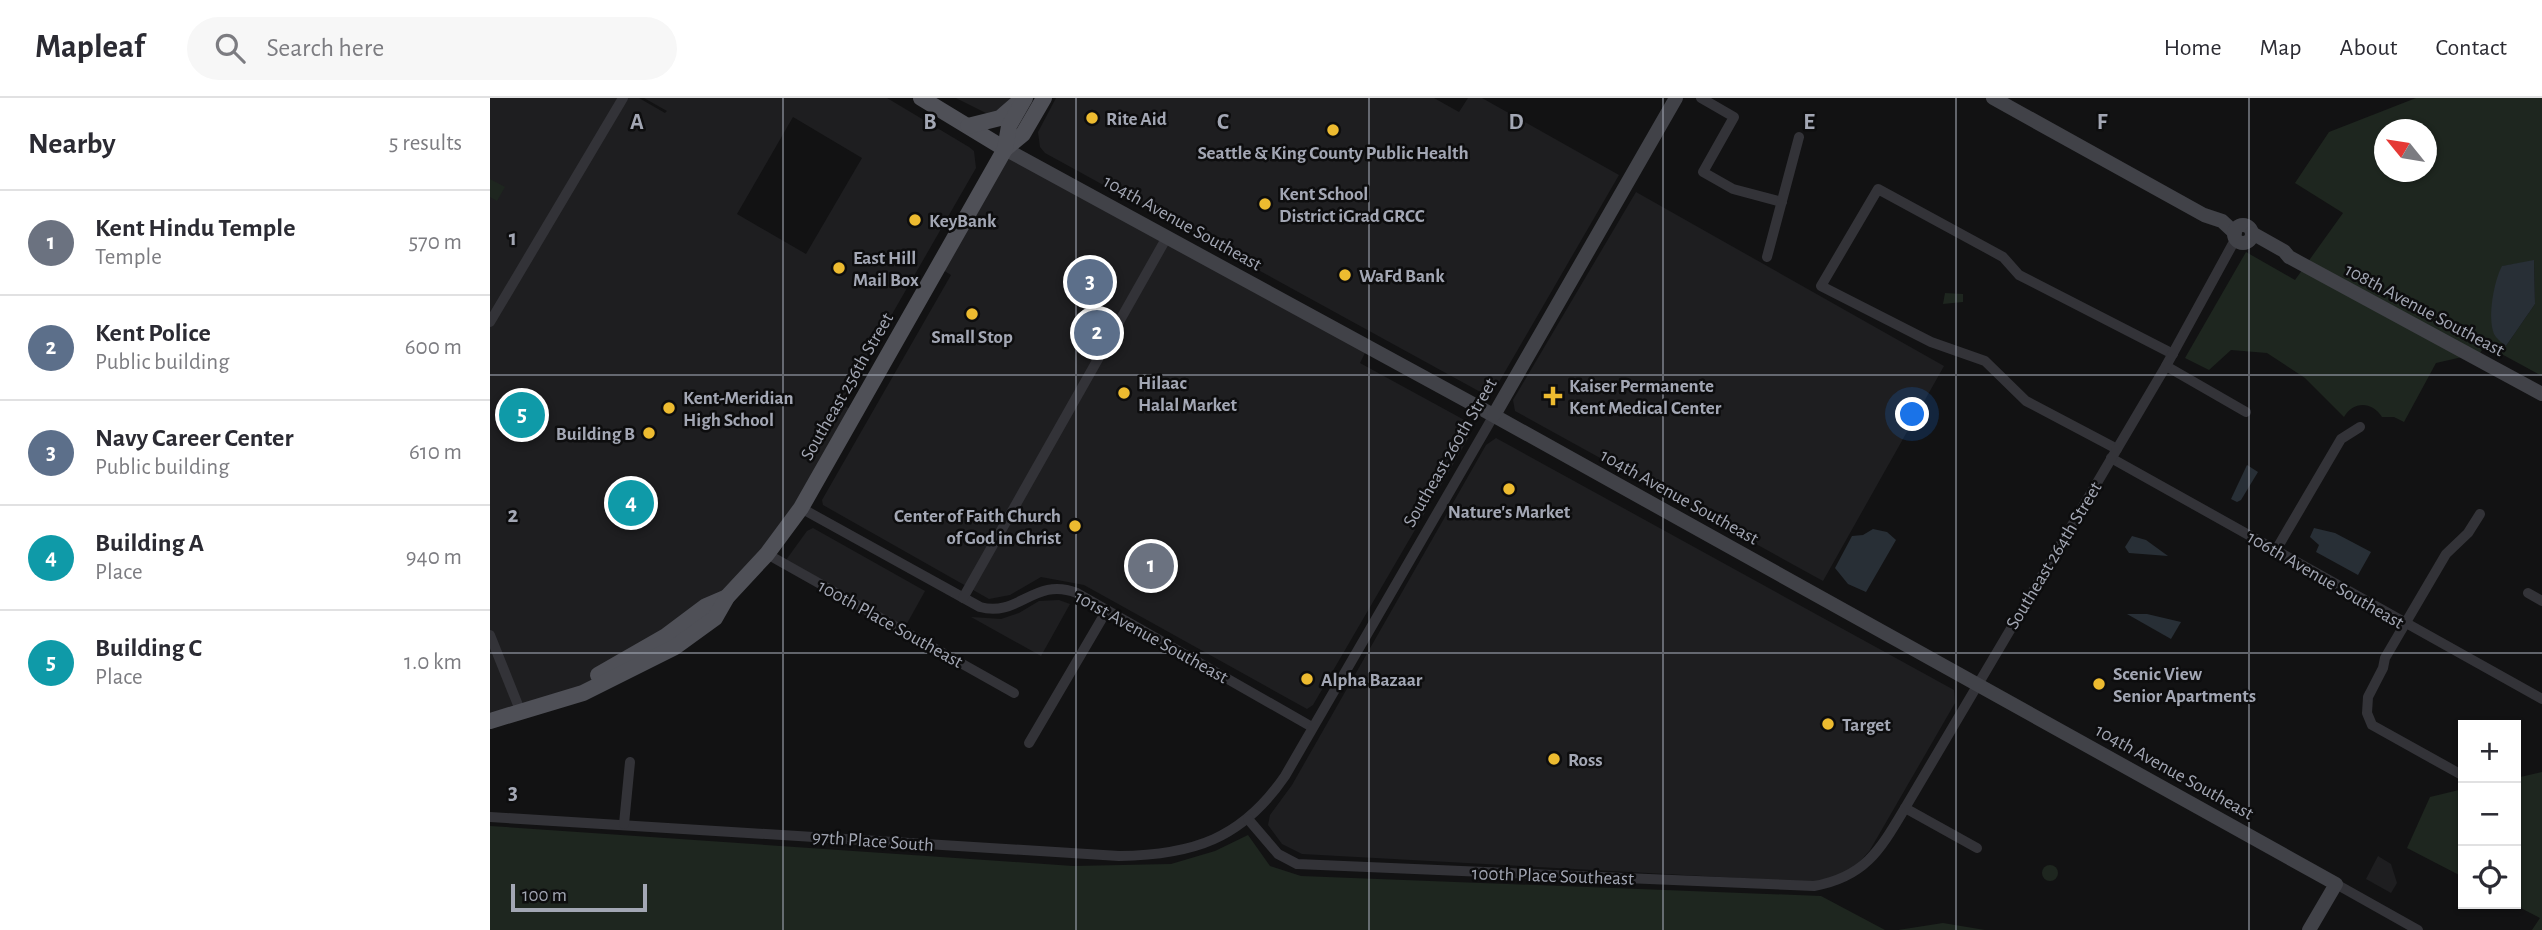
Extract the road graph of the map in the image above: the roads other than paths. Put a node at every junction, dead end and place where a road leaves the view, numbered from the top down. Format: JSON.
{"nodes":[{"id":1,"x":623,"y":98,"type":"edge"},
{"id":2,"x":921,"y":98,"type":"edge"},
{"id":3,"x":1023,"y":98,"type":"edge"},
{"id":4,"x":1676,"y":98,"type":"edge"},
{"id":5,"x":1701,"y":98,"type":"edge"},
{"id":6,"x":1993,"y":98,"type":"edge"},
{"id":7,"x":1044,"y":99,"type":"edge"},
{"id":8,"x":968,"y":126,"type":"junction"},
{"id":9,"x":1799,"y":137,"type":"dead end"},
{"id":10,"x":1005,"y":149,"type":"junction"},
{"id":11,"x":1782,"y":202,"type":"junction"},
{"id":12,"x":1167,"y":237,"type":"junction"},
{"id":13,"x":2241,"y":237,"type":"junction"},
{"id":14,"x":1767,"y":257,"type":"dead end"},
{"id":15,"x":490,"y":322,"type":"edge"},
{"id":16,"x":2173,"y":354,"type":"junction"},
{"id":17,"x":2166,"y":366,"type":"junction"},
{"id":18,"x":2542,"y":394,"type":"edge"},
{"id":19,"x":2246,"y":412,"type":"dead end"},
{"id":20,"x":1494,"y":415,"type":"junction"},
{"id":21,"x":2360,"y":427,"type":"dead end"},
{"id":22,"x":2114,"y":453,"type":"junction"},
{"id":23,"x":801,"y":508,"type":"junction"},
{"id":24,"x":2480,"y":514,"type":"dead end"},
{"id":25,"x":2276,"y":550,"type":"junction"},
{"id":26,"x":767,"y":554,"type":"junction"},
{"id":27,"x":2528,"y":593,"type":"dead end"},
{"id":28,"x":963,"y":598,"type":"junction"},
{"id":29,"x":2542,"y":601,"type":"edge"},
{"id":30,"x":1107,"y":610,"type":"junction"},
{"id":31,"x":2405,"y":624,"type":"junction"},
{"id":32,"x":490,"y":635,"type":"edge"},
{"id":33,"x":1975,"y":685,"type":"junction"},
{"id":34,"x":1014,"y":692,"type":"dead end"},
{"id":35,"x":2542,"y":699,"type":"edge"},
{"id":36,"x":519,"y":710,"type":"junction"},
{"id":37,"x":490,"y":711,"type":"edge"},
{"id":38,"x":490,"y":721,"type":"edge"},
{"id":39,"x":1312,"y":727,"type":"junction"},
{"id":40,"x":1030,"y":743,"type":"dead end"},
{"id":41,"x":630,"y":762,"type":"dead end"},
{"id":42,"x":2458,"y":773,"type":"edge"},
{"id":43,"x":1905,"y":808,"type":"junction"},
{"id":44,"x":490,"y":817,"type":"edge"},
{"id":45,"x":1248,"y":819,"type":"junction"},
{"id":46,"x":624,"y":824,"type":"junction"},
{"id":47,"x":1977,"y":848,"type":"dead end"},
{"id":48,"x":1870,"y":859,"type":"joint"},
{"id":49,"x":2336,"y":884,"type":"junction"},
{"id":50,"x":2309,"y":930,"type":"edge"},
{"id":51,"x":2417,"y":930,"type":"edge"}],
"edges":[{"from":1,"to":15,"type":"street"},
{"from":2,"to":8,"type":"main road","name":"104th Avenue Southeast"},
{"from":3,"to":8,"type":"main road"},
{"from":3,"to":10,"type":"main road","name":"Southeast 256th Street"},
{"from":4,"to":20,"type":"street","name":"Southeast 260th Street"},
{"from":5,"to":11,"type":"street"},
{"from":6,"to":13,"type":"street","name":"108th Avenue Southeast"},
{"from":7,"to":10,"type":"main road","name":"Southeast 256th Street"},
{"from":8,"to":10,"type":"main road","name":"104th Avenue Southeast"},
{"from":9,"to":11,"type":"street"},
{"from":10,"to":12,"type":"street","name":"104th Avenue Southeast"},
{"from":10,"to":23,"type":"main road","name":"Southeast 256th Street"},
{"from":11,"to":14,"type":"street"},
{"from":12,"to":20,"type":"street","name":"104th Avenue Southeast"},
{"from":12,"to":28,"type":"street"},
{"from":13,"to":16,"type":"street","name":"Southeast 264th Street"},
{"from":13,"to":18,"type":"street","name":"108th Avenue Southeast"},
{"from":16,"to":17,"type":"street","name":"Southeast 264th Street"},
{"from":16,"to":22,"type":"street","name":"106th Avenue Southeast"},
{"from":17,"to":19,"type":"street"},
{"from":17,"to":22,"type":"street","name":"Southeast 264th Street"},
{"from":20,"to":33,"type":"street","name":"104th Avenue Southeast"},
{"from":20,"to":39,"type":"street","name":"Southeast 260th Street"},
{"from":21,"to":25,"type":"street"},
{"from":22,"to":25,"type":"street","name":"106th Avenue Southeast"},
{"from":22,"to":33,"type":"street","name":"Southeast 264th Street"},
{"from":23,"to":26,"type":"main road","name":"Southeast 256th Street"},
{"from":23,"to":28,"type":"street","name":"101st Avenue Southeast"},
{"from":24,"to":31,"type":"street"},
{"from":25,"to":31,"type":"street","name":"106th Avenue Southeast"},
{"from":26,"to":34,"type":"street","name":"100th Place Southeast"},
{"from":26,"to":36,"type":"main road","name":"Southeast 256th Street"},
{"from":27,"to":29,"type":"street"},
{"from":28,"to":30,"type":"street","name":"101st Avenue Southeast"},
{"from":30,"to":39,"type":"street","name":"101st Avenue Southeast"},
{"from":30,"to":40,"type":"street"},
{"from":31,"to":35,"type":"street","name":"106th Avenue Southeast"},
{"from":31,"to":42,"type":"street"},
{"from":32,"to":36,"type":"street"},
{"from":33,"to":43,"type":"street","name":"Southeast 264th Street"},
{"from":33,"to":49,"type":"street","name":"104th Avenue Southeast"},
{"from":36,"to":37,"type":"main road"},
{"from":36,"to":38,"type":"main road"},
{"from":39,"to":45,"type":"street","name":"Southeast 260th Street"},
{"from":41,"to":46,"type":"street"},
{"from":43,"to":47,"type":"street"},
{"from":43,"to":48,"type":"street","name":"Southeast 264th Street"},
{"from":44,"to":46,"type":"street","name":"97th Place South"},
{"from":45,"to":46,"type":"street","name":"97th Place South"},
{"from":45,"to":48,"type":"street","name":"100th Place Southeast"},
{"from":49,"to":50,"type":"street"},
{"from":49,"to":51,"type":"street","name":"104th Avenue Southeast"}]}
